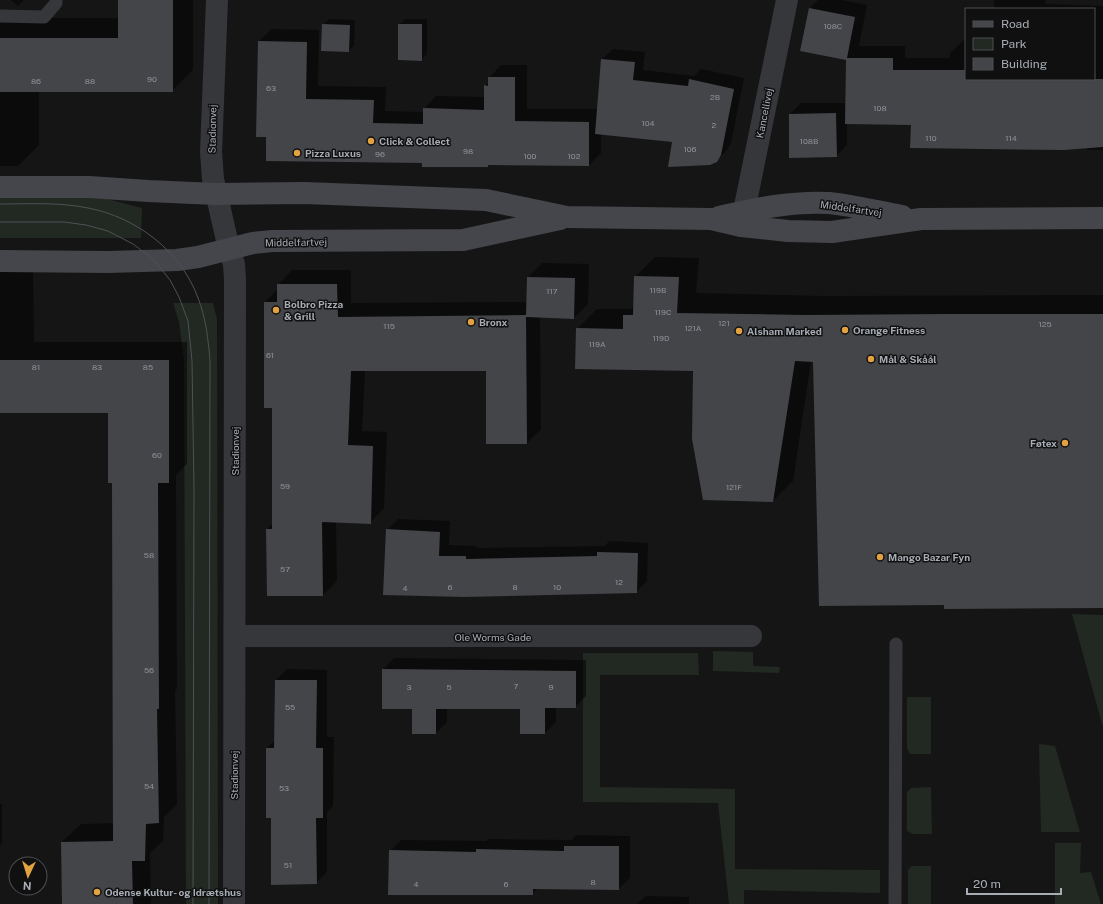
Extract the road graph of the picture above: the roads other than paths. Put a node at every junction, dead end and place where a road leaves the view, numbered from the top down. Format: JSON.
{"nodes":[{"id":1,"x":56,"y":0,"type":"edge"},
{"id":2,"x":217,"y":0,"type":"edge"},
{"id":3,"x":787,"y":0,"type":"edge"},
{"id":4,"x":0,"y":16,"type":"edge"},
{"id":5,"x":0,"y":187,"type":"edge"},
{"id":6,"x":216,"y":194,"type":"junction"},
{"id":7,"x":568,"y":217,"type":"junction"},
{"id":8,"x":743,"y":218,"type":"junction"},
{"id":9,"x":1103,"y":218,"type":"edge"},
{"id":10,"x":921,"y":219,"type":"junction"},
{"id":11,"x":229,"y":250,"type":"junction"},
{"id":12,"x":0,"y":261,"type":"edge"},
{"id":13,"x":235,"y":636,"type":"junction"},
{"id":14,"x":751,"y":636,"type":"dead end"},
{"id":15,"x":896,"y":644,"type":"dead end"},
{"id":16,"x":234,"y":904,"type":"edge"},
{"id":17,"x":895,"y":904,"type":"edge"}],
"edges":[{"from":1,"to":4,"type":"lane"},
{"from":2,"to":6,"type":"street","name":"Stadionvej"},
{"from":3,"to":8,"type":"street","name":"Kancellivej"},
{"from":5,"to":6,"type":"street","name":"Middelfartvej"},
{"from":6,"to":7,"type":"street","name":"Middelfartvej"},
{"from":6,"to":11,"type":"street","name":"Stadionvej"},
{"from":7,"to":8,"type":"street","name":"Middelfartvej"},
{"from":7,"to":11,"type":"street","name":"Middelfartvej"},
{"from":8,"to":10,"type":"street","name":"Middelfartvej"},
{"from":8,"to":10,"type":"street","name":"Middelfartvej"},
{"from":9,"to":10,"type":"street","name":"Middelfartvej"},
{"from":11,"to":12,"type":"street","name":"Middelfartvej"},
{"from":11,"to":13,"type":"street","name":"Stadionvej"},
{"from":13,"to":14,"type":"street","name":"Ole Worms Gade"},
{"from":13,"to":16,"type":"street","name":"Stadionvej"},
{"from":15,"to":17,"type":"lane"}]}
